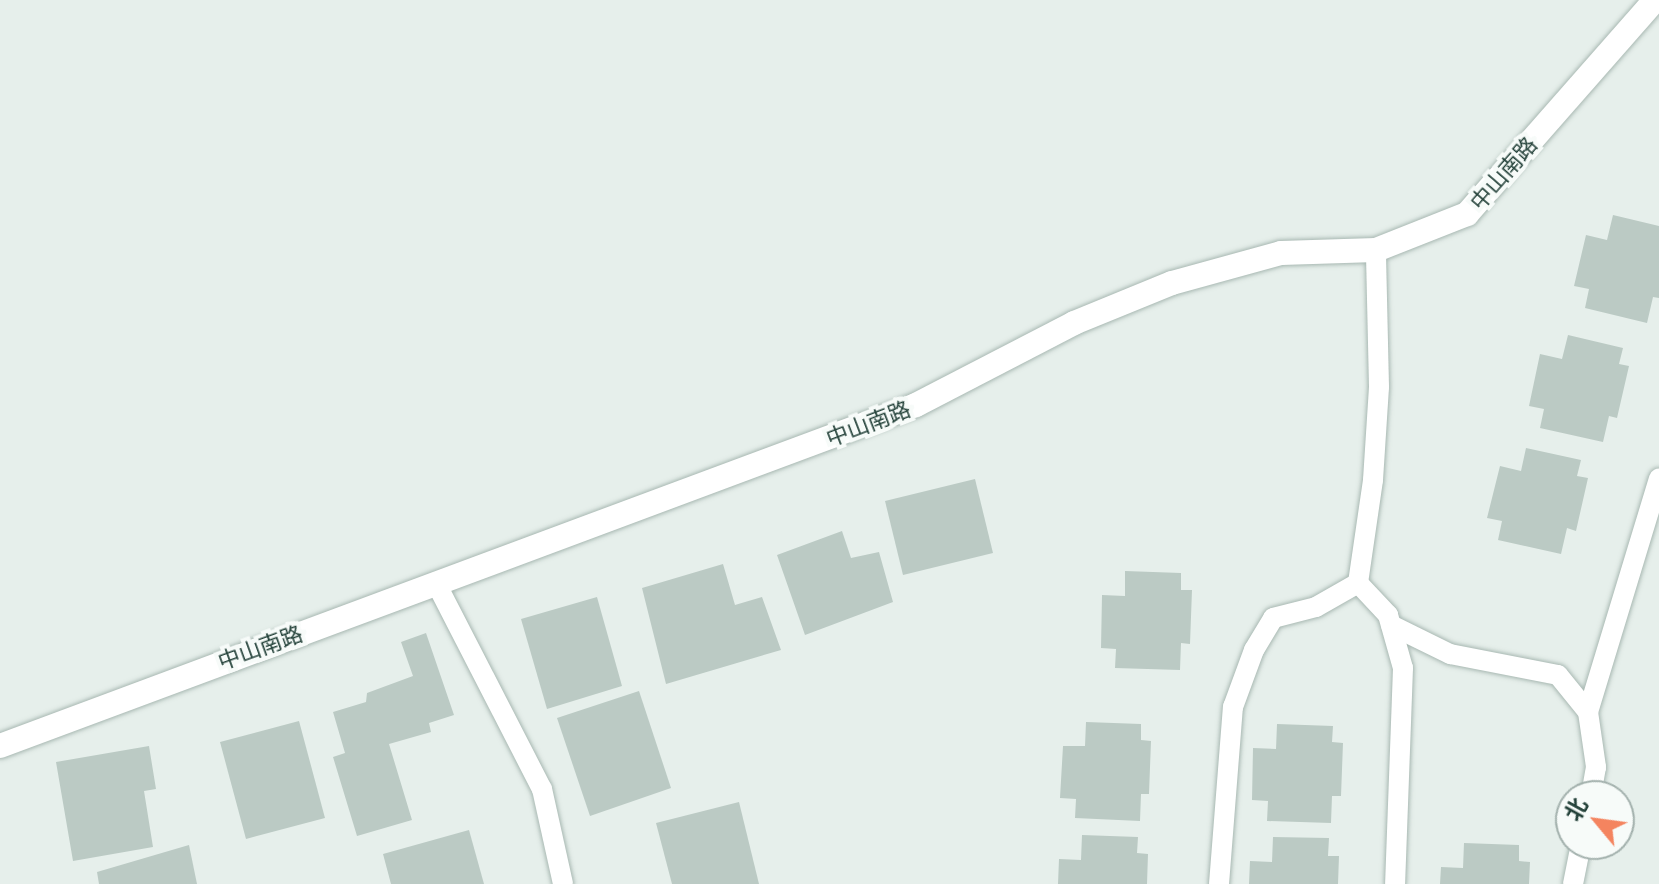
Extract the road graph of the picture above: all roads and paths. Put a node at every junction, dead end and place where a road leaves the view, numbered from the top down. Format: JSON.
{"nodes":[{"id":1,"x":1655,"y":0,"type":"edge"},
{"id":2,"x":1376,"y":250,"type":"junction"},
{"id":3,"x":1659,"y":479,"type":"edge"},
{"id":4,"x":436,"y":583,"type":"junction"},
{"id":5,"x":1358,"y":583,"type":"junction"},
{"id":6,"x":1391,"y":625,"type":"junction"},
{"id":7,"x":1588,"y":712,"type":"junction"},
{"id":8,"x":0,"y":746,"type":"edge"},
{"id":9,"x":1594,"y":780,"type":"edge"},
{"id":10,"x":1578,"y":860,"type":"edge"},
{"id":11,"x":563,"y":884,"type":"edge"},
{"id":12,"x":1219,"y":884,"type":"edge"},
{"id":13,"x":1395,"y":884,"type":"edge"},
{"id":14,"x":1573,"y":884,"type":"edge"}],
"edges":[{"from":1,"to":2,"type":"street","name":"中山南路"},
{"from":2,"to":4,"type":"street","name":"中山南路"},
{"from":2,"to":5,"type":"lane"},
{"from":3,"to":7,"type":"lane"},
{"from":4,"to":8,"type":"street","name":"中山南路"},
{"from":4,"to":11,"type":"lane"},
{"from":5,"to":6,"type":"lane"},
{"from":5,"to":12,"type":"lane"},
{"from":6,"to":7,"type":"lane"},
{"from":6,"to":13,"type":"lane"},
{"from":7,"to":9,"type":"lane"},
{"from":10,"to":14,"type":"lane"}]}
